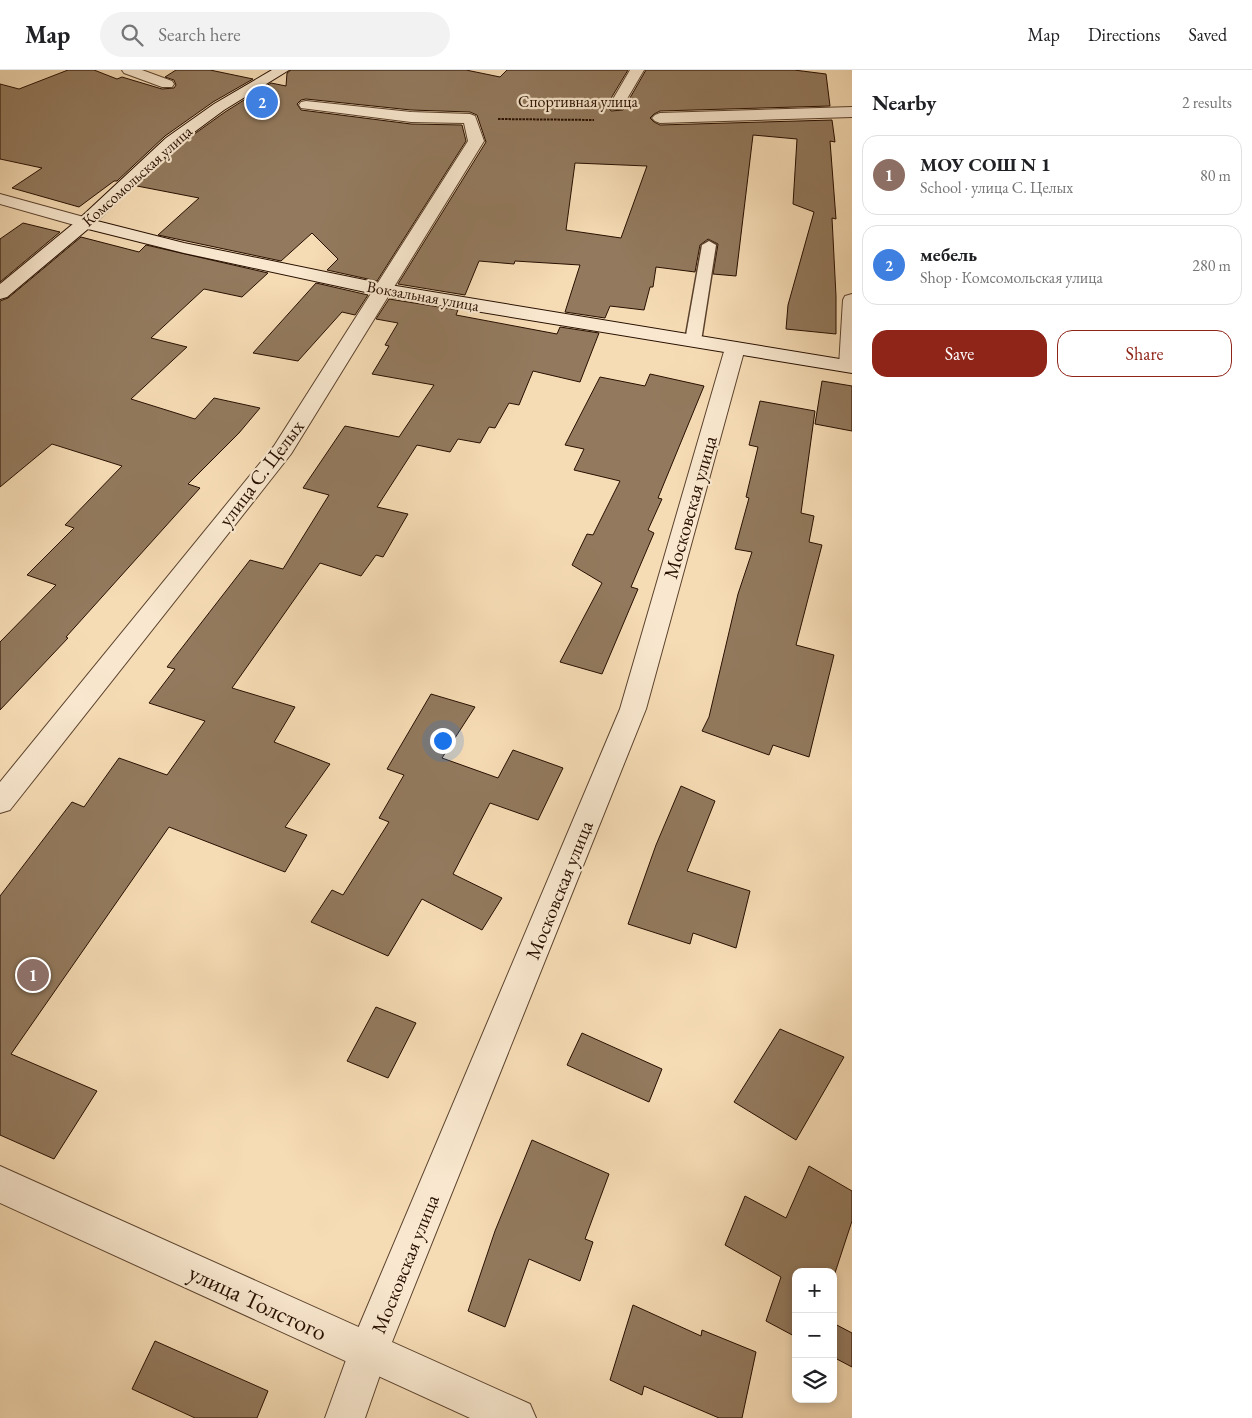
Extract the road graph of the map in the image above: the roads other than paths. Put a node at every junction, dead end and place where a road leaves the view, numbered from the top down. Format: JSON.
{"nodes":[{"id":1,"x":129,"y":70,"type":"edge"},
{"id":2,"x":282,"y":70,"type":"edge"},
{"id":3,"x":637,"y":70,"type":"edge"},
{"id":4,"x":167,"y":84,"type":"dead end"},
{"id":5,"x":306,"y":105,"type":"dead end"},
{"id":6,"x":616,"y":106,"type":"dead end"},
{"id":7,"x":852,"y":112,"type":"edge"},
{"id":8,"x":660,"y":118,"type":"dead end"},
{"id":9,"x":0,"y":199,"type":"edge"},
{"id":10,"x":85,"y":223,"type":"junction"},
{"id":11,"x":709,"y":245,"type":"dead end"},
{"id":12,"x":384,"y":290,"type":"junction"},
{"id":13,"x":0,"y":293,"type":"edge"},
{"id":14,"x":852,"y":300,"type":"edge"},
{"id":15,"x":693,"y":342,"type":"junction"},
{"id":16,"x":735,"y":348,"type":"junction"},
{"id":17,"x":851,"y":367,"type":"edge"},
{"id":18,"x":0,"y":802,"type":"edge"},
{"id":19,"x":0,"y":1184,"type":"edge"},
{"id":20,"x":368,"y":1352,"type":"junction"},
{"id":21,"x":345,"y":1418,"type":"edge"},
{"id":22,"x":516,"y":1418,"type":"edge"}],
"edges":[{"from":1,"to":4,"type":"street"},
{"from":2,"to":10,"type":"street","name":"Комсомольская улица"},
{"from":3,"to":6,"type":"street"},
{"from":5,"to":12,"type":"street","name":"улица С. Целых"},
{"from":7,"to":8,"type":"street","name":"Спортивная улица"},
{"from":9,"to":10,"type":"street","name":"Вокзальная улица"},
{"from":10,"to":12,"type":"street","name":"Вокзальная улица"},
{"from":10,"to":13,"type":"street","name":"Комсомольская улица"},
{"from":11,"to":15,"type":"lane"},
{"from":12,"to":15,"type":"street","name":"Вокзальная улица"},
{"from":12,"to":18,"type":"street","name":"улица С. Целых"},
{"from":14,"to":17,"type":"street"},
{"from":15,"to":16,"type":"street","name":"Вокзальная улица"},
{"from":16,"to":17,"type":"street","name":"Вокзальная улица"},
{"from":16,"to":20,"type":"street","name":"Московская улица"},
{"from":19,"to":20,"type":"street","name":"улица Толстого"},
{"from":20,"to":21,"type":"street","name":"Московская улица"},
{"from":20,"to":22,"type":"street","name":"улица Толстого"}]}
